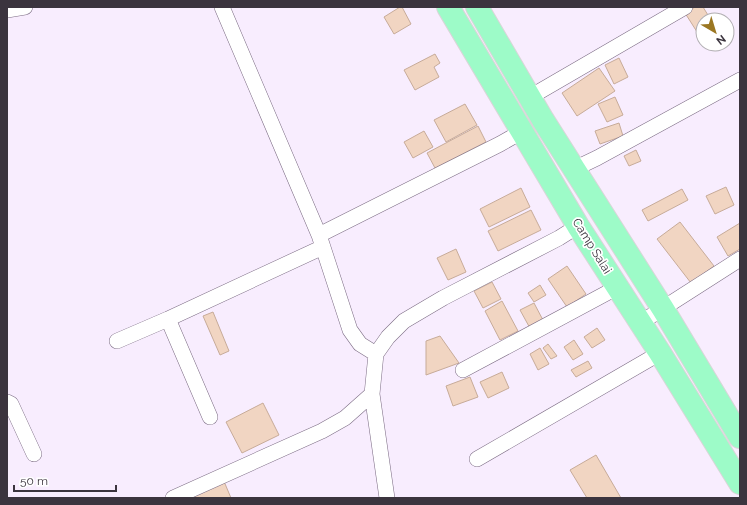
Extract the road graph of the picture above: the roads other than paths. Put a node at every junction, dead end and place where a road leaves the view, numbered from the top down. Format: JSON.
{"nodes":[{"id":1,"x":25,"y":7,"type":"edge"},
{"id":2,"x":222,"y":7,"type":"edge"},
{"id":3,"x":448,"y":7,"type":"edge"},
{"id":4,"x":476,"y":7,"type":"edge"},
{"id":5,"x":685,"y":7,"type":"edge"},
{"id":6,"x":7,"y":10,"type":"edge"},
{"id":7,"x":740,"y":80,"type":"edge"},
{"id":8,"x":530,"y":97,"type":"junction"},
{"id":9,"x":521,"y":132,"type":"junction"},
{"id":10,"x":574,"y":169,"type":"junction"},
{"id":11,"x":578,"y":226,"type":"junction"},
{"id":12,"x":321,"y":241,"type":"junction"},
{"id":13,"x":740,"y":259,"type":"edge"},
{"id":14,"x":618,"y":287,"type":"junction"},
{"id":15,"x":663,"y":309,"type":"junction"},
{"id":16,"x":168,"y":319,"type":"junction"},
{"id":17,"x":640,"y":323,"type":"junction"},
{"id":18,"x":117,"y":341,"type":"dead end"},
{"id":19,"x":660,"y":353,"type":"junction"},
{"id":20,"x":376,"y":354,"type":"junction"},
{"id":21,"x":463,"y":370,"type":"dead end"},
{"id":22,"x":372,"y":394,"type":"junction"},
{"id":23,"x":7,"y":402,"type":"edge"},
{"id":24,"x":210,"y":417,"type":"dead end"},
{"id":25,"x":740,"y":437,"type":"edge"},
{"id":26,"x":34,"y":454,"type":"dead end"},
{"id":27,"x":477,"y":459,"type":"dead end"},
{"id":28,"x":740,"y":483,"type":"edge"},
{"id":29,"x":174,"y":498,"type":"edge"},
{"id":30,"x":387,"y":498,"type":"edge"}],
"edges":[{"from":1,"to":6,"type":"street"},
{"from":2,"to":12,"type":"street"},
{"from":3,"to":9,"type":"main road","name":"Camp Salai"},
{"from":4,"to":8,"type":"main road"},
{"from":5,"to":8,"type":"street"},
{"from":7,"to":10,"type":"street"},
{"from":8,"to":10,"type":"main road"},
{"from":9,"to":11,"type":"main road","name":"Camp Salai"},
{"from":9,"to":12,"type":"street"},
{"from":10,"to":15,"type":"main road"},
{"from":11,"to":14,"type":"main road","name":"Camp Salai"},
{"from":11,"to":20,"type":"street"},
{"from":12,"to":16,"type":"street"},
{"from":12,"to":20,"type":"street"},
{"from":13,"to":15,"type":"street"},
{"from":14,"to":17,"type":"main road","name":"Camp Salai"},
{"from":14,"to":21,"type":"street"},
{"from":15,"to":17,"type":"street"},
{"from":15,"to":25,"type":"main road"},
{"from":16,"to":18,"type":"street"},
{"from":16,"to":24,"type":"street"},
{"from":17,"to":19,"type":"main road","name":"Camp Salai"},
{"from":19,"to":27,"type":"street"},
{"from":19,"to":28,"type":"main road","name":"Camp Salai"},
{"from":20,"to":22,"type":"street"},
{"from":22,"to":29,"type":"street"},
{"from":22,"to":30,"type":"street"},
{"from":23,"to":26,"type":"street"}]}
